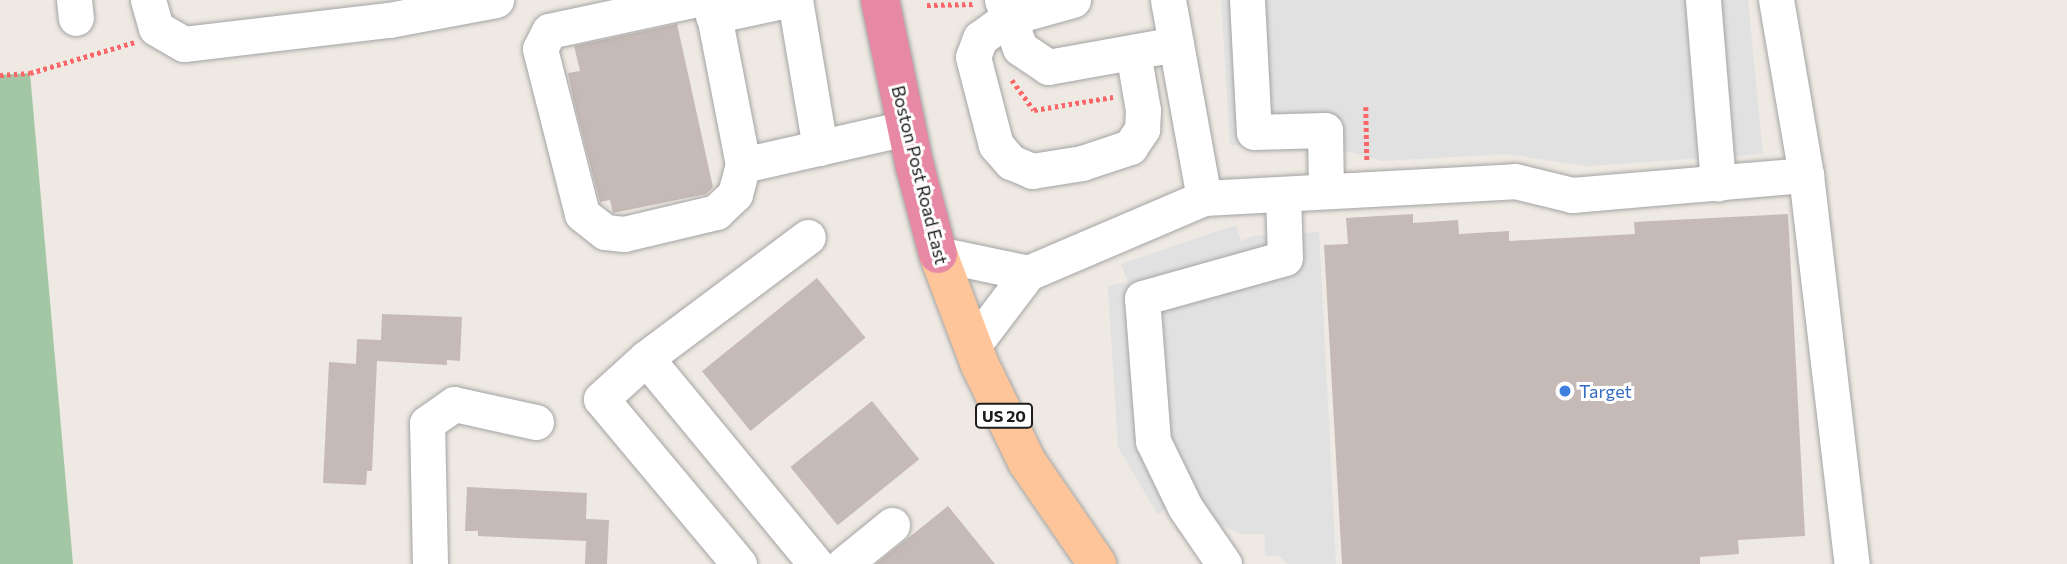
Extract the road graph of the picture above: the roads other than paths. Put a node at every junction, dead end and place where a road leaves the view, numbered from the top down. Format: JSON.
{"nodes":[{"id":1,"x":148,"y":0,"type":"edge"},
{"id":2,"x":496,"y":0,"type":"edge"},
{"id":3,"x":787,"y":0,"type":"edge"},
{"id":4,"x":795,"y":0,"type":"edge"},
{"id":5,"x":880,"y":0,"type":"edge"},
{"id":6,"x":1073,"y":0,"type":"edge"},
{"id":7,"x":1168,"y":0,"type":"edge"},
{"id":8,"x":1247,"y":0,"type":"edge"},
{"id":9,"x":1703,"y":0,"type":"edge"},
{"id":10,"x":1776,"y":0,"type":"edge"},
{"id":11,"x":706,"y":5,"type":"edge"},
{"id":12,"x":997,"y":7,"type":"edge"},
{"id":13,"x":315,"y":15,"type":"edge"},
{"id":14,"x":1177,"y":44,"type":"junction"},
{"id":15,"x":1133,"y":52,"type":"junction"},
{"id":16,"x":906,"y":128,"type":"junction"},
{"id":17,"x":820,"y":148,"type":"junction"},
{"id":18,"x":743,"y":165,"type":"junction"},
{"id":19,"x":1806,"y":175,"type":"junction"},
{"id":20,"x":1718,"y":183,"type":"junction"},
{"id":21,"x":1326,"y":191,"type":"junction"},
{"id":22,"x":1283,"y":194,"type":"junction"},
{"id":23,"x":1204,"y":198,"type":"junction"},
{"id":24,"x":808,"y":237,"type":"dead end"},
{"id":25,"x":938,"y":254,"type":"junction"},
{"id":26,"x":1028,"y":273,"type":"junction"},
{"id":27,"x":972,"y":347,"type":"junction"},
{"id":28,"x":646,"y":358,"type":"junction"},
{"id":29,"x":536,"y":422,"type":"dead end"},
{"id":30,"x":892,"y":525,"type":"dead end"},
{"id":31,"x":430,"y":564,"type":"edge"},
{"id":32,"x":739,"y":564,"type":"edge"},
{"id":33,"x":816,"y":564,"type":"edge"},
{"id":34,"x":844,"y":564,"type":"edge"},
{"id":35,"x":1097,"y":564,"type":"edge"},
{"id":36,"x":1224,"y":564,"type":"edge"},
{"id":37,"x":1852,"y":564,"type":"edge"}],
"edges":[{"from":1,"to":13,"type":"lane"},
{"from":2,"to":13,"type":"lane"},
{"from":3,"to":11,"type":"lane"},
{"from":4,"to":17,"type":"lane"},
{"from":5,"to":16,"type":"highway","name":"Boston Post Road East","number":"US 20"},
{"from":6,"to":12,"type":"lane"},
{"from":7,"to":14,"type":"lane"},
{"from":8,"to":21,"type":"lane"},
{"from":9,"to":20,"type":"lane"},
{"from":10,"to":19,"type":"lane"},
{"from":11,"to":18,"type":"lane"},
{"from":11,"to":18,"type":"lane"},
{"from":12,"to":15,"type":"lane"},
{"from":12,"to":15,"type":"lane"},
{"from":14,"to":15,"type":"lane"},
{"from":14,"to":23,"type":"lane"},
{"from":16,"to":17,"type":"lane"},
{"from":16,"to":25,"type":"highway","name":"Boston Post Road East","number":"US 20"},
{"from":17,"to":18,"type":"lane"},
{"from":19,"to":20,"type":"lane"},
{"from":19,"to":37,"type":"lane"},
{"from":20,"to":21,"type":"lane"},
{"from":21,"to":22,"type":"lane"},
{"from":22,"to":23,"type":"lane"},
{"from":22,"to":36,"type":"lane"},
{"from":23,"to":26,"type":"lane"},
{"from":24,"to":28,"type":"lane"},
{"from":25,"to":26,"type":"lane"},
{"from":25,"to":27,"type":"main road","name":"Boston Post Road East","number":"US 20"},
{"from":26,"to":27,"type":"lane"},
{"from":27,"to":35,"type":"main road","name":"Boston Post Road East","number":"US 20"},
{"from":28,"to":32,"type":"lane"},
{"from":28,"to":33,"type":"lane"},
{"from":29,"to":31,"type":"lane"},
{"from":30,"to":34,"type":"lane"}]}
